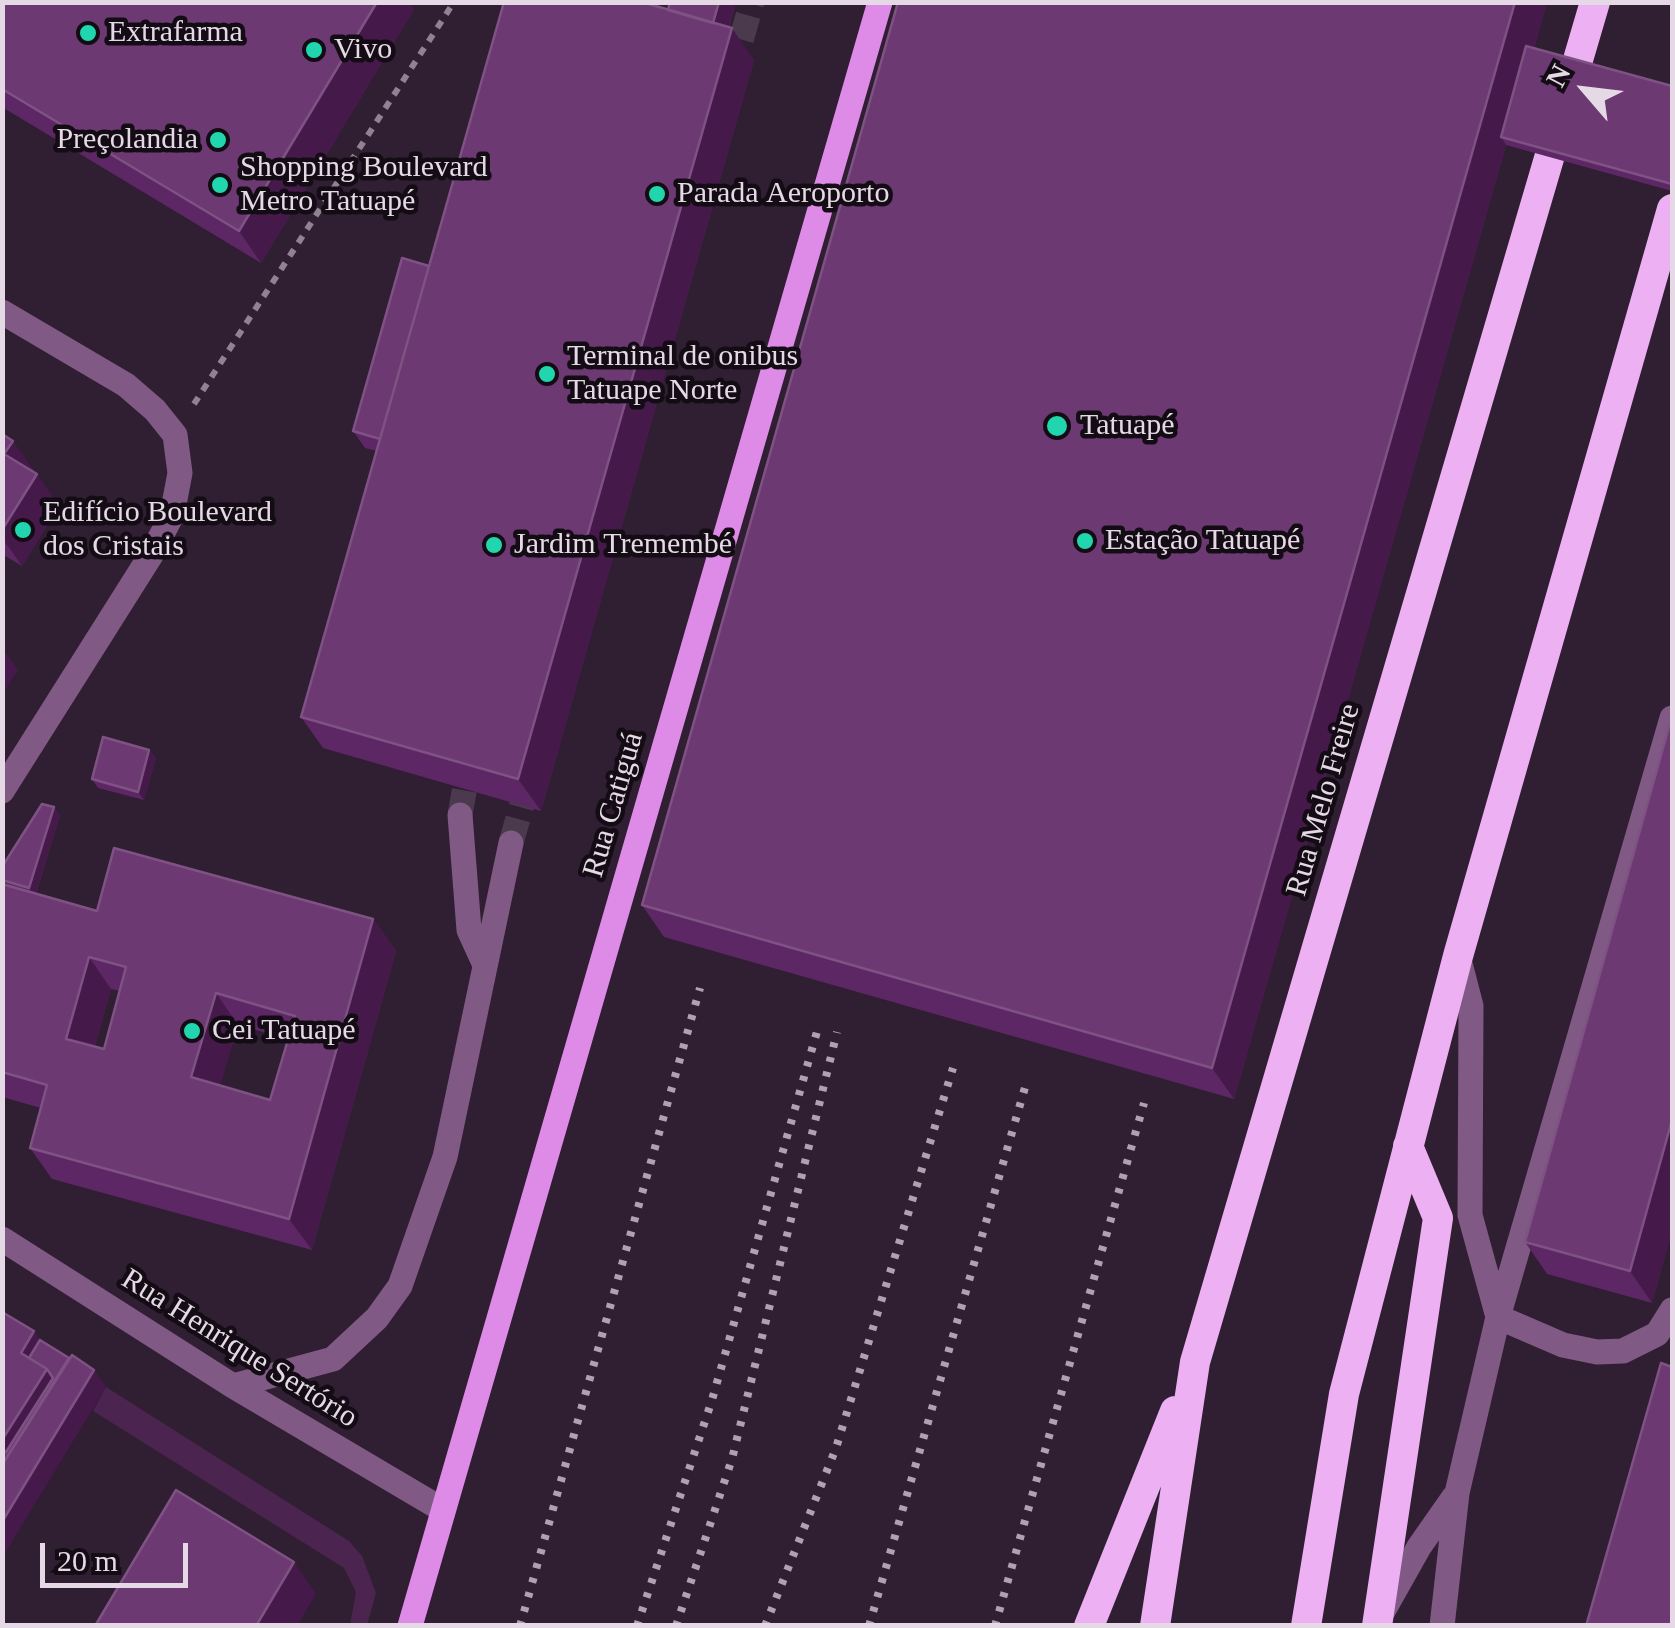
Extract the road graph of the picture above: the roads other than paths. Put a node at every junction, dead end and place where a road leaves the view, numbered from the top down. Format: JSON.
{"nodes":[{"id":1,"x":880,"y":2,"type":"edge"},
{"id":2,"x":1595,"y":2,"type":"edge"},
{"id":3,"x":1672,"y":209,"type":"edge"},
{"id":4,"x":2,"y":312,"type":"edge"},
{"id":5,"x":1672,"y":718,"type":"edge"},
{"id":6,"x":2,"y":790,"type":"edge"},
{"id":7,"x":460,"y":815,"type":"tunnel mouth"},
{"id":8,"x":512,"y":843,"type":"tunnel mouth"},
{"id":9,"x":1458,"y":956,"type":"junction"},
{"id":10,"x":485,"y":965,"type":"junction"},
{"id":11,"x":1408,"y":1146,"type":"junction"},
{"id":12,"x":2,"y":1239,"type":"edge"},
{"id":13,"x":1672,"y":1310,"type":"edge"},
{"id":14,"x":1498,"y":1317,"type":"junction"},
{"id":15,"x":1195,"y":1362,"type":"junction"},
{"id":16,"x":233,"y":1386,"type":"junction"},
{"id":17,"x":1458,"y":1493,"type":"junction"},
{"id":18,"x":444,"y":1510,"type":"junction"},
{"id":19,"x":1378,"y":1623,"type":"edge"},
{"id":20,"x":410,"y":1626,"type":"edge"},
{"id":21,"x":1089,"y":1626,"type":"edge"},
{"id":22,"x":1154,"y":1626,"type":"edge"},
{"id":23,"x":1306,"y":1626,"type":"edge"},
{"id":24,"x":1442,"y":1626,"type":"edge"}],
"edges":[{"from":1,"to":18,"type":"main road","name":"Rua Catiguá"},
{"from":2,"to":15,"type":"highway","name":"Rua Melo Freire"},
{"from":3,"to":9,"type":"highway"},
{"from":4,"to":6,"type":"street"},
{"from":5,"to":14,"type":"street"},
{"from":7,"to":10,"type":"street"},
{"from":8,"to":10,"type":"street"},
{"from":9,"to":11,"type":"highway"},
{"from":9,"to":14,"type":"street"},
{"from":10,"to":16,"type":"street"},
{"from":11,"to":19,"type":"highway"},
{"from":11,"to":23,"type":"highway"},
{"from":12,"to":16,"type":"street","name":"Rua Henrique Sertório"},
{"from":13,"to":14,"type":"street"},
{"from":14,"to":17,"type":"street"},
{"from":15,"to":21,"type":"highway"},
{"from":15,"to":22,"type":"highway","name":"Rua Melo Freire"},
{"from":16,"to":18,"type":"street","name":"Rua Henrique Sertório"},
{"from":17,"to":19,"type":"street"},
{"from":17,"to":24,"type":"street"},
{"from":18,"to":20,"type":"main road","name":"Rua Catiguá"}]}
